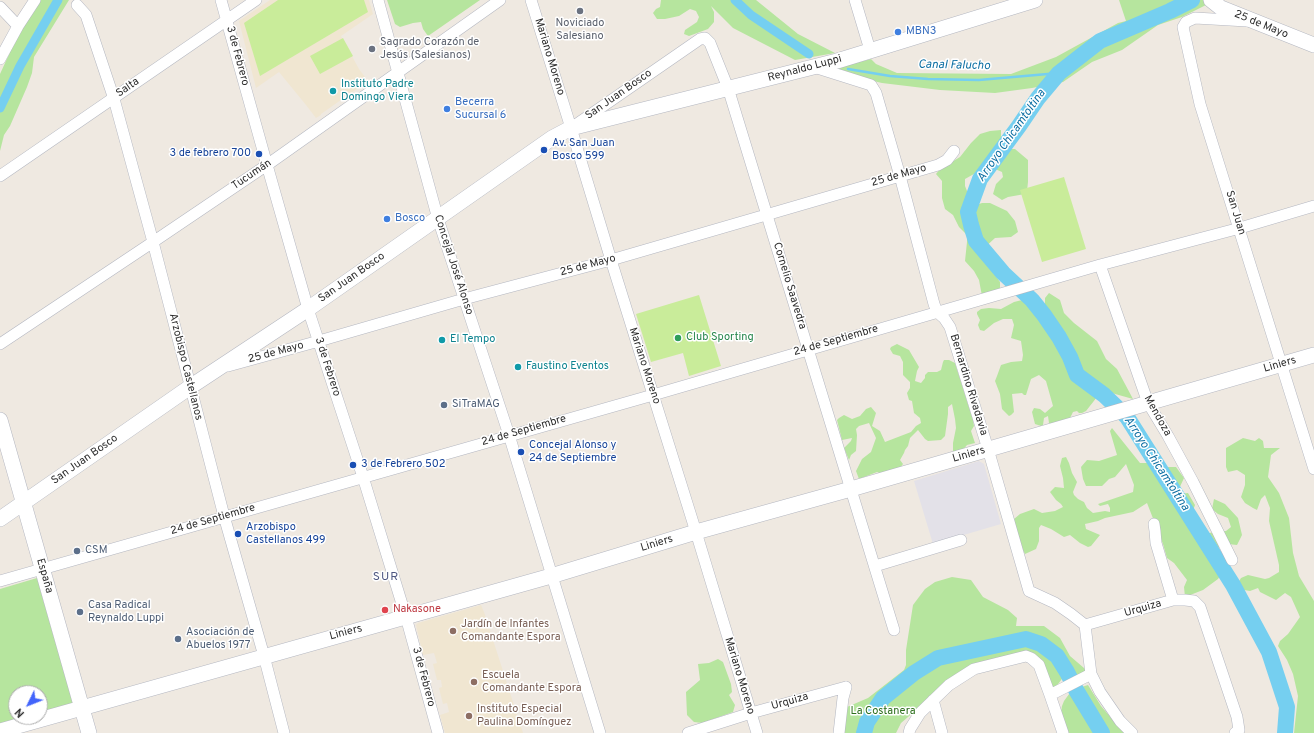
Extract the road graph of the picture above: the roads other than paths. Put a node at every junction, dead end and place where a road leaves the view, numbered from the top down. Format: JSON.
{"nodes":[{"id":1,"x":34,"y":0,"type":"edge"},
{"id":2,"x":221,"y":0,"type":"edge"},
{"id":3,"x":256,"y":0,"type":"edge"},
{"id":4,"x":378,"y":0,"type":"edge"},
{"id":5,"x":500,"y":0,"type":"edge"},
{"id":6,"x":531,"y":0,"type":"edge"},
{"id":7,"x":855,"y":0,"type":"edge"},
{"id":8,"x":1035,"y":0,"type":"edge"},
{"id":9,"x":1213,"y":2,"type":"edge"},
{"id":10,"x":1011,"y":4,"type":"edge"},
{"id":11,"x":76,"y":5,"type":"dead end"},
{"id":12,"x":0,"y":7,"type":"edge"},
{"id":13,"x":227,"y":19,"type":"junction"},
{"id":14,"x":1254,"y":22,"type":"junction"},
{"id":15,"x":18,"y":26,"type":"junction"},
{"id":16,"x":704,"y":38,"type":"joint"},
{"id":17,"x":1314,"y":45,"type":"edge"},
{"id":18,"x":870,"y":50,"type":"junction"},
{"id":19,"x":0,"y":59,"type":"edge"},
{"id":20,"x":813,"y":67,"type":"junction"},
{"id":21,"x":397,"y":72,"type":"junction"},
{"id":22,"x":728,"y":88,"type":"junction"},
{"id":23,"x":114,"y":99,"type":"junction"},
{"id":24,"x":571,"y":128,"type":"junction"},
{"id":25,"x":954,"y":151,"type":"dead end"},
{"id":26,"x":266,"y":165,"type":"junction"},
{"id":27,"x":0,"y":176,"type":"edge"},
{"id":28,"x":900,"y":176,"type":"junction"},
{"id":29,"x":1314,"y":206,"type":"edge"},
{"id":30,"x":767,"y":216,"type":"junction"},
{"id":31,"x":438,"y":219,"type":"junction"},
{"id":32,"x":1240,"y":228,"type":"junction"},
{"id":33,"x":153,"y":242,"type":"junction"},
{"id":34,"x":611,"y":260,"type":"junction"},
{"id":35,"x":1100,"y":265,"type":"junction"},
{"id":36,"x":464,"y":299,"type":"junction"},
{"id":37,"x":308,"y":309,"type":"junction"},
{"id":38,"x":937,"y":312,"type":"junction"},
{"id":39,"x":319,"y":341,"type":"junction"},
{"id":40,"x":0,"y":344,"type":"edge"},
{"id":41,"x":808,"y":349,"type":"junction"},
{"id":42,"x":1314,"y":355,"type":"edge"},
{"id":43,"x":1281,"y":365,"type":"junction"},
{"id":44,"x":217,"y":369,"type":"junction"},
{"id":45,"x":190,"y":387,"type":"junction"},
{"id":46,"x":654,"y":395,"type":"junction"},
{"id":47,"x":1142,"y":405,"type":"junction"},
{"id":48,"x":0,"y":420,"type":"edge"},
{"id":49,"x":509,"y":435,"type":"junction"},
{"id":50,"x":988,"y":449,"type":"junction"},
{"id":51,"x":1314,"y":469,"type":"edge"},
{"id":52,"x":363,"y":477,"type":"junction"},
{"id":53,"x":851,"y":489,"type":"junction"},
{"id":54,"x":24,"y":503,"type":"junction"},
{"id":55,"x":224,"y":516,"type":"junction"},
{"id":56,"x":0,"y":519,"type":"edge"},
{"id":57,"x":1154,"y":524,"type":"dead end"},
{"id":58,"x":696,"y":532,"type":"junction"},
{"id":59,"x":961,"y":540,"type":"dead end"},
{"id":60,"x":1232,"y":560,"type":"dead end"},
{"id":61,"x":874,"y":566,"type":"junction"},
{"id":62,"x":42,"y":568,"type":"junction"},
{"id":63,"x":551,"y":576,"type":"junction"},
{"id":64,"x":0,"y":581,"type":"edge"},
{"id":65,"x":1173,"y":600,"type":"junction"},
{"id":66,"x":406,"y":617,"type":"junction"},
{"id":67,"x":1085,"y":625,"type":"junction"},
{"id":68,"x":894,"y":630,"type":"dead end"},
{"id":69,"x":264,"y":656,"type":"junction"},
{"id":70,"x":1091,"y":674,"type":"junction"},
{"id":71,"x":1050,"y":695,"type":"junction"},
{"id":72,"x":933,"y":700,"type":"junction"},
{"id":73,"x":81,"y":708,"type":"junction"},
{"id":74,"x":751,"y":713,"type":"junction"},
{"id":75,"x":1237,"y":729,"type":"edge"},
{"id":76,"x":0,"y":730,"type":"edge"},
{"id":77,"x":88,"y":733,"type":"edge"},
{"id":78,"x":284,"y":733,"type":"edge"},
{"id":79,"x":438,"y":733,"type":"edge"},
{"id":80,"x":600,"y":733,"type":"edge"},
{"id":81,"x":688,"y":733,"type":"edge"},
{"id":82,"x":757,"y":733,"type":"edge"},
{"id":83,"x":839,"y":733,"type":"edge"},
{"id":84,"x":909,"y":733,"type":"edge"},
{"id":85,"x":942,"y":733,"type":"edge"},
{"id":86,"x":1063,"y":733,"type":"edge"},
{"id":87,"x":1132,"y":733,"type":"edge"}],
"edges":[{"from":1,"to":15,"type":"street"},
{"from":2,"to":13,"type":"street","name":"3 de Febrero"},
{"from":3,"to":13,"type":"street","name":"Salta"},
{"from":4,"to":21,"type":"street","name":"Concejal José Alonso"},
{"from":5,"to":21,"type":"street","name":"Tucumán"},
{"from":6,"to":24,"type":"street","name":"Mariano Moreno"},
{"from":7,"to":18,"type":"street"},
{"from":8,"to":10,"type":"street","name":"Reynaldo Luppi"},
{"from":9,"to":14,"type":"street","name":"25 de Mayo"},
{"from":10,"to":18,"type":"street","name":"Reynaldo Luppi"},
{"from":11,"to":23,"type":"street","name":"Arzobispo Castellanos"},
{"from":12,"to":15,"type":"street"},
{"from":13,"to":23,"type":"street","name":"Salta"},
{"from":13,"to":26,"type":"street","name":"3 de Febrero"},
{"from":14,"to":17,"type":"street","name":"25 de Mayo"},
{"from":14,"to":32,"type":"street","name":"San Juan"},
{"from":15,"to":19,"type":"street"},
{"from":16,"to":22,"type":"street","name":"Cornelio Saavedra"},
{"from":16,"to":24,"type":"street","name":"San Juan Bosco"},
{"from":18,"to":20,"type":"street","name":"Reynaldo Luppi"},
{"from":20,"to":22,"type":"street","name":"Reynaldo Luppi"},
{"from":20,"to":28,"type":"street","name":"Bernardino Rivadavia"},
{"from":21,"to":26,"type":"street","name":"Tucumán"},
{"from":21,"to":31,"type":"street","name":"Concejal José Alonso"},
{"from":22,"to":24,"type":"street","name":"Reynaldo Luppi"},
{"from":22,"to":30,"type":"street","name":"Cornelio Saavedra"},
{"from":23,"to":27,"type":"street","name":"Salta"},
{"from":23,"to":33,"type":"street","name":"Arzobispo Castellanos"},
{"from":24,"to":31,"type":"street","name":"San Juan Bosco"},
{"from":24,"to":34,"type":"street","name":"Mariano Moreno"},
{"from":25,"to":28,"type":"street","name":"25 de Mayo"},
{"from":26,"to":33,"type":"street","name":"Tucumán"},
{"from":26,"to":37,"type":"street","name":"3 de Febrero"},
{"from":28,"to":30,"type":"street","name":"25 de Mayo"},
{"from":28,"to":38,"type":"street","name":"Bernardino Rivadavia"},
{"from":29,"to":32,"type":"street","name":"24 de Septiembre"},
{"from":30,"to":34,"type":"street","name":"25 de Mayo"},
{"from":30,"to":41,"type":"street","name":"Cornelio Saavedra"},
{"from":31,"to":36,"type":"street","name":"Concejal José Alonso"},
{"from":31,"to":37,"type":"street","name":"San Juan Bosco"},
{"from":32,"to":35,"type":"street","name":"24 de Septiembre"},
{"from":32,"to":43,"type":"street","name":"San Juan"},
{"from":33,"to":40,"type":"street","name":"Tucumán"},
{"from":33,"to":45,"type":"street","name":"Arzobispo Castellanos"},
{"from":34,"to":36,"type":"street","name":"25 de Mayo"},
{"from":34,"to":46,"type":"street","name":"Mariano Moreno"},
{"from":35,"to":38,"type":"street","name":"24 de Septiembre"},
{"from":35,"to":47,"type":"street","name":"Mendoza"},
{"from":36,"to":39,"type":"street","name":"25 de Mayo"},
{"from":36,"to":49,"type":"street","name":"Concejal José Alonso"},
{"from":37,"to":39,"type":"street","name":"3 de Febrero"},
{"from":37,"to":44,"type":"street","name":"San Juan Bosco"},
{"from":38,"to":41,"type":"street","name":"24 de Septiembre"},
{"from":38,"to":50,"type":"street","name":"Bernardino Rivadavia"},
{"from":39,"to":44,"type":"street","name":"25 de Mayo"},
{"from":39,"to":52,"type":"street","name":"3 de Febrero"},
{"from":41,"to":46,"type":"street","name":"24 de Septiembre"},
{"from":41,"to":53,"type":"street","name":"Cornelio Saavedra"},
{"from":42,"to":43,"type":"street","name":"Liniers"},
{"from":43,"to":47,"type":"street","name":"Liniers"},
{"from":43,"to":51,"type":"street","name":"San Juan"},
{"from":44,"to":45,"type":"street","name":"San Juan Bosco"},
{"from":45,"to":54,"type":"street","name":"San Juan Bosco"},
{"from":45,"to":55,"type":"street","name":"Arzobispo Castellanos"},
{"from":46,"to":49,"type":"street","name":"24 de Septiembre"},
{"from":46,"to":58,"type":"street","name":"Mariano Moreno"},
{"from":47,"to":50,"type":"street","name":"Liniers"},
{"from":47,"to":60,"type":"street","name":"Mendoza"},
{"from":48,"to":54,"type":"street","name":"España"},
{"from":49,"to":52,"type":"street","name":"24 de Septiembre"},
{"from":49,"to":63,"type":"street","name":"Concejal José Alonso"},
{"from":50,"to":53,"type":"street","name":"Liniers"},
{"from":50,"to":67,"type":"street","name":"Bernardino Rivadavia"},
{"from":52,"to":55,"type":"street","name":"24 de Septiembre"},
{"from":52,"to":66,"type":"street","name":"3 de Febrero"},
{"from":53,"to":58,"type":"street","name":"Liniers"},
{"from":53,"to":61,"type":"street","name":"Cornelio Saavedra"},
{"from":54,"to":56,"type":"street","name":"San Juan Bosco"},
{"from":54,"to":62,"type":"street","name":"España"},
{"from":55,"to":62,"type":"street","name":"24 de Septiembre"},
{"from":55,"to":69,"type":"street","name":"Arzobispo Castellanos"},
{"from":57,"to":65,"type":"street"},
{"from":58,"to":63,"type":"street","name":"Liniers"},
{"from":58,"to":74,"type":"street","name":"Mariano Moreno"},
{"from":59,"to":61,"type":"street"},
{"from":61,"to":68,"type":"street","name":"Cornelio Saavedra"},
{"from":62,"to":64,"type":"street","name":"24 de Septiembre"},
{"from":62,"to":73,"type":"street","name":"España"},
{"from":63,"to":66,"type":"street","name":"Liniers"},
{"from":63,"to":80,"type":"street","name":"Concejal José Alonso"},
{"from":65,"to":67,"type":"street","name":"Urquiza"},
{"from":65,"to":75,"type":"street","name":"Urquiza"},
{"from":66,"to":69,"type":"street","name":"Liniers"},
{"from":66,"to":79,"type":"street","name":"3 de Febrero"},
{"from":67,"to":70,"type":"street"},
{"from":69,"to":73,"type":"street","name":"Liniers"},
{"from":69,"to":78,"type":"street","name":"Arzobispo Castellanos"},
{"from":70,"to":71,"type":"street"},
{"from":70,"to":87,"type":"street"},
{"from":71,"to":72,"type":"street"},
{"from":71,"to":86,"type":"street"},
{"from":72,"to":84,"type":"street"},
{"from":72,"to":85,"type":"street"},
{"from":73,"to":76,"type":"street","name":"Liniers"},
{"from":73,"to":77,"type":"street","name":"España"},
{"from":74,"to":81,"type":"street","name":"Urquiza"},
{"from":74,"to":82,"type":"street","name":"Mariano Moreno"},
{"from":74,"to":83,"type":"street","name":"Urquiza"}]}
